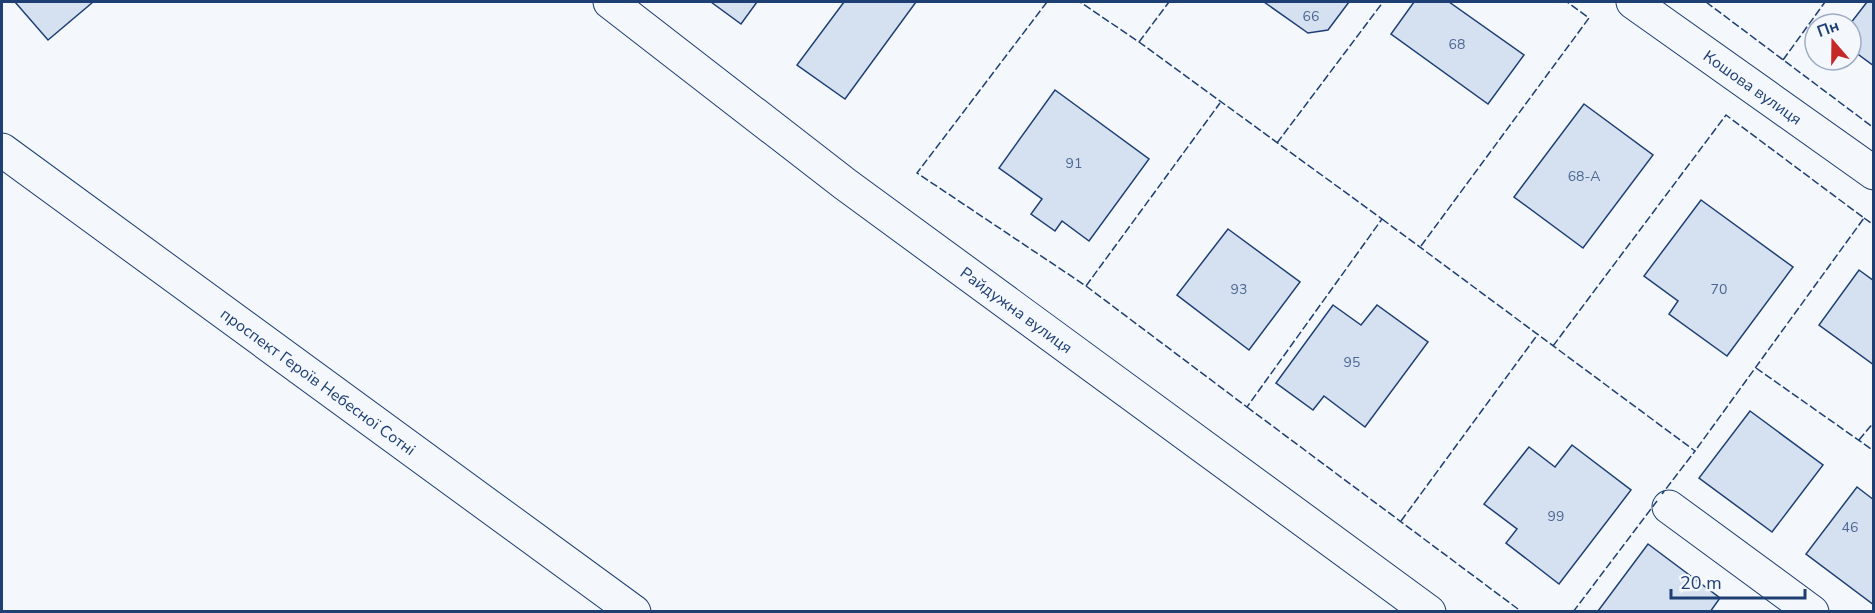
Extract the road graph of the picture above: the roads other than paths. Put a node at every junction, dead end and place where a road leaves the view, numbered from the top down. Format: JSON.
{"nodes":[{"id":1,"x":610,"y":2,"type":"edge"},
{"id":2,"x":1633,"y":2,"type":"edge"},
{"id":3,"x":2,"y":150,"type":"edge"},
{"id":4,"x":1874,"y":173,"type":"edge"},
{"id":5,"x":1670,"y":507,"type":"dead end"},
{"id":6,"x":634,"y":612,"type":"edge"},
{"id":7,"x":1429,"y":612,"type":"edge"},
{"id":8,"x":1812,"y":612,"type":"edge"}],
"edges":[{"from":1,"to":7,"type":"street","name":"Райдужна вулиця"},
{"from":2,"to":4,"type":"street","name":"Кошова вулиця"},
{"from":3,"to":6,"type":"street","name":"проспект Героїв Небесної Сотні"},
{"from":5,"to":8,"type":"street"}]}
